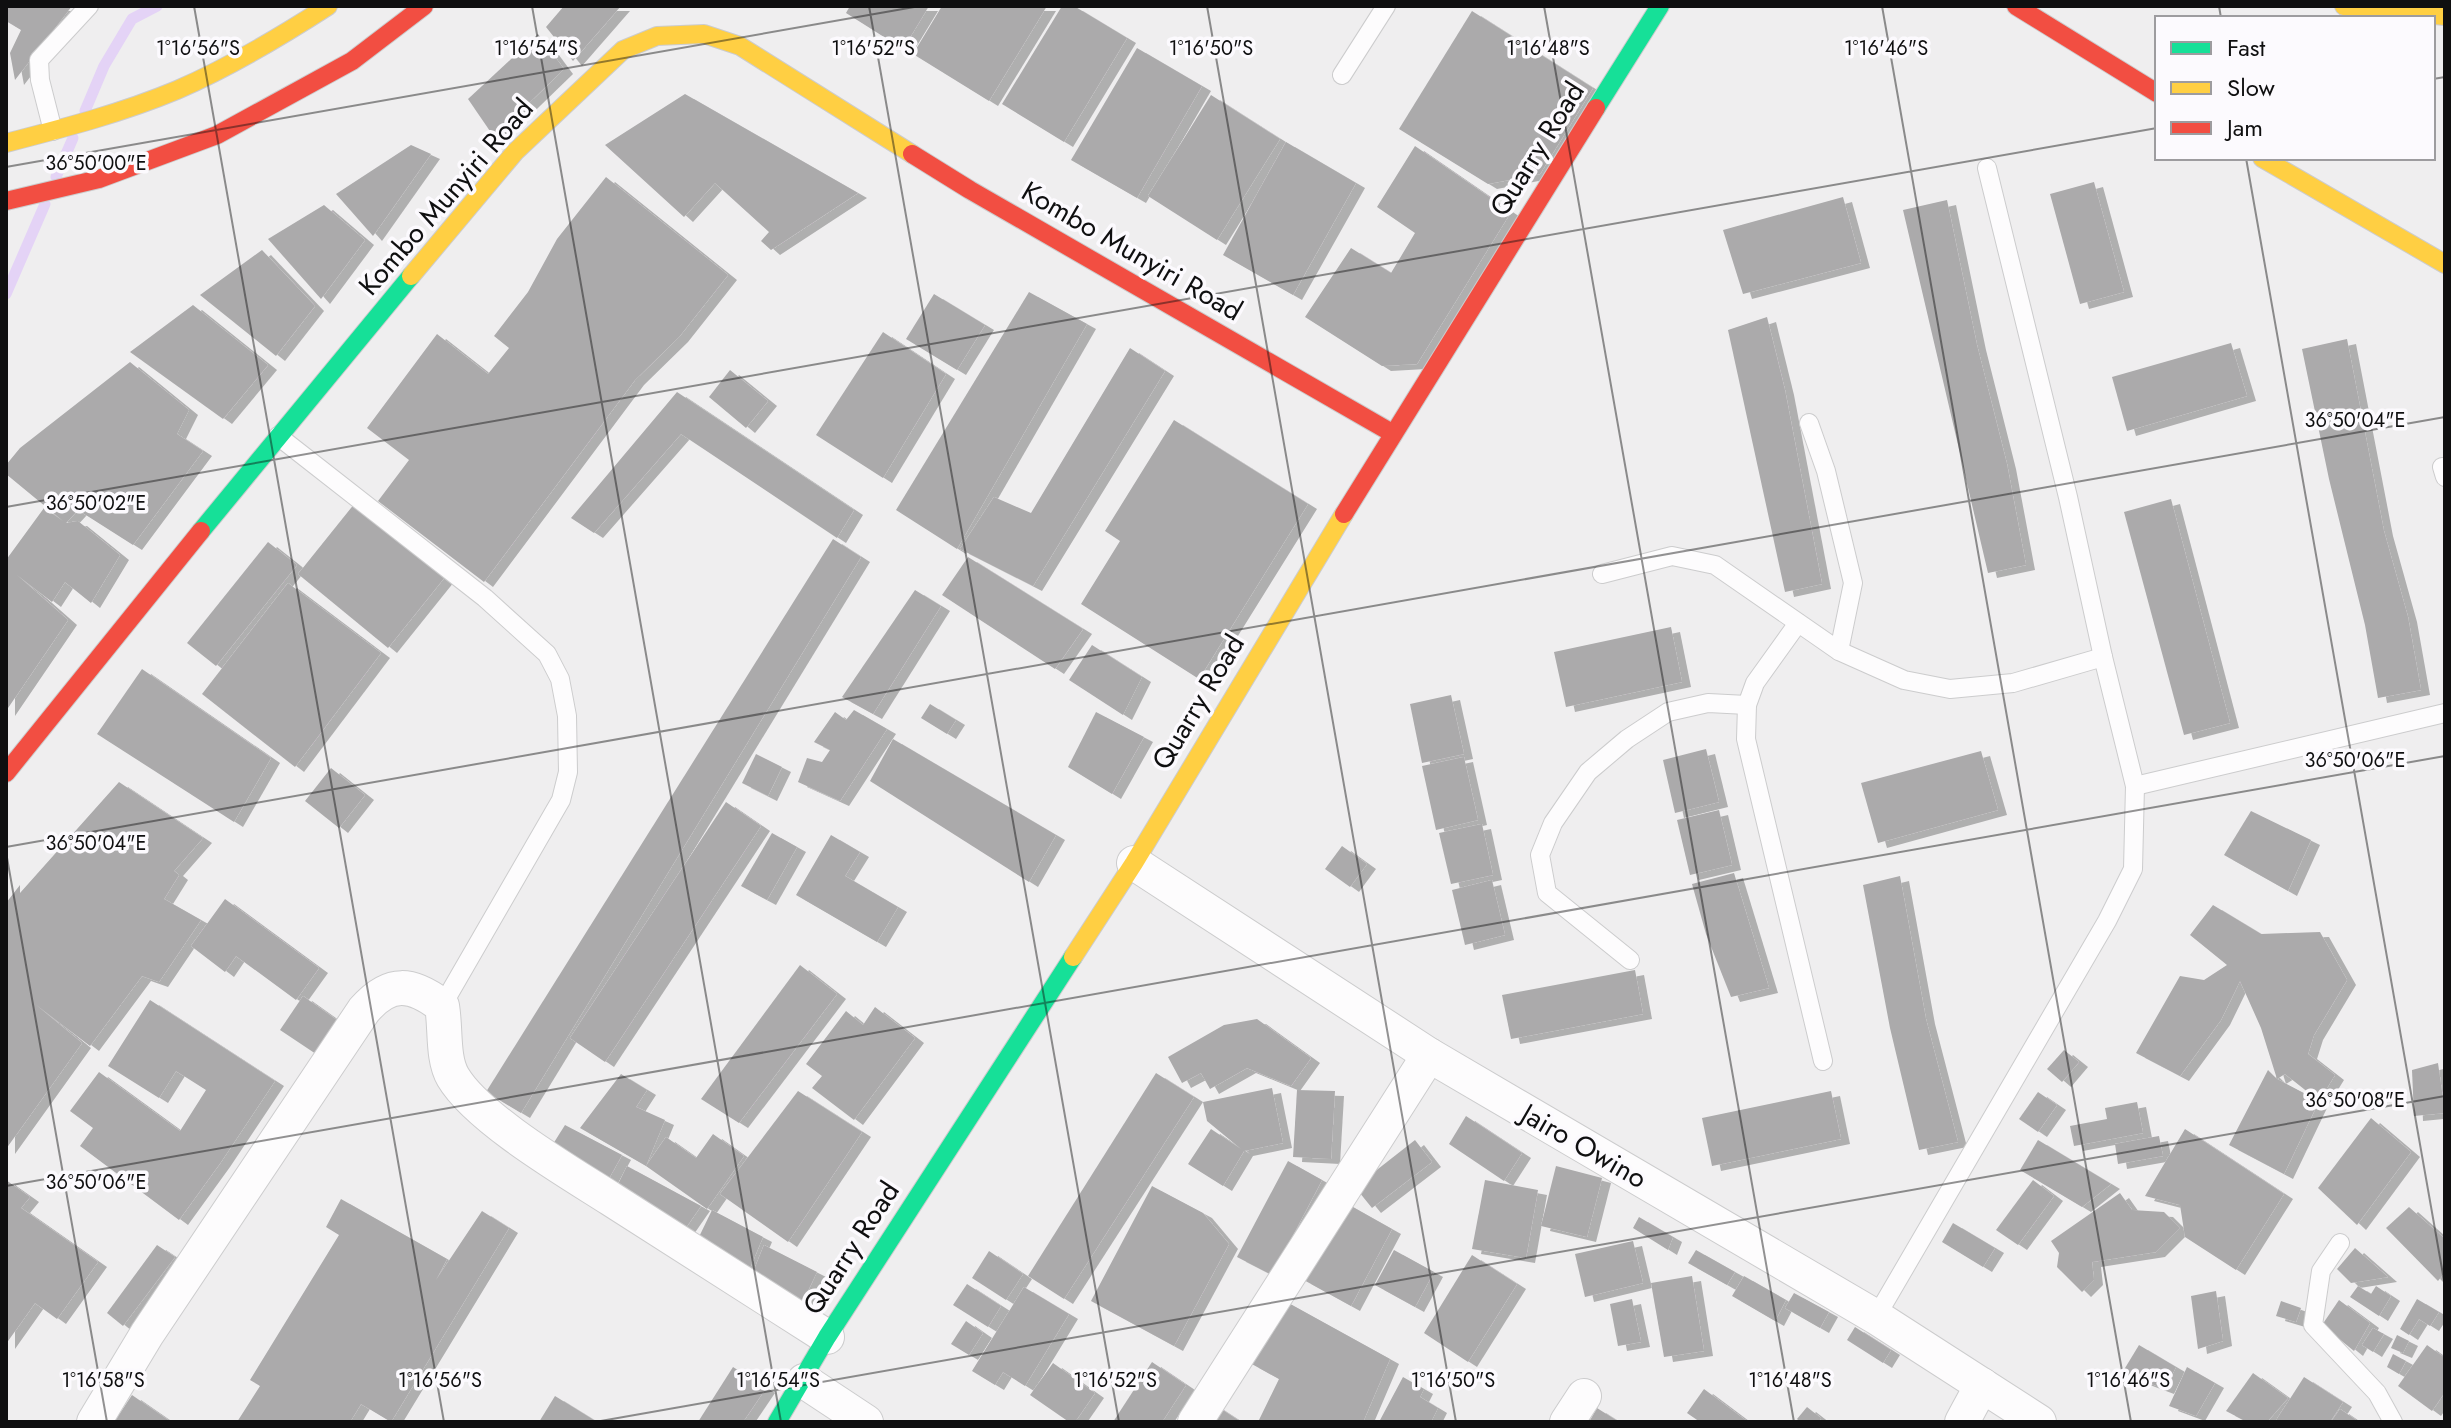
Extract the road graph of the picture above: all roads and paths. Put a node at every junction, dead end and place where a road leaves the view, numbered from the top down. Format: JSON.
{"nodes":[{"id":1,"x":89,"y":6,"type":"edge"},
{"id":2,"x":328,"y":6,"type":"edge"},
{"id":3,"x":424,"y":6,"type":"edge"},
{"id":4,"x":1386,"y":6,"type":"edge"},
{"id":5,"x":1660,"y":6,"type":"edge"},
{"id":6,"x":2016,"y":6,"type":"edge"},
{"id":7,"x":2344,"y":6,"type":"edge"},
{"id":8,"x":2445,"y":16,"type":"edge"},
{"id":9,"x":1342,"y":75,"type":"dead end"},
{"id":10,"x":2155,"y":92,"type":"edge"},
{"id":11,"x":55,"y":131,"type":"junction"},
{"id":12,"x":6,"y":143,"type":"edge"},
{"id":13,"x":2265,"y":160,"type":"edge"},
{"id":14,"x":1987,"y":168,"type":"dead end"},
{"id":15,"x":15,"y":198,"type":"edge"},
{"id":16,"x":2445,"y":264,"type":"edge"},
{"id":17,"x":1809,"y":423,"type":"dead end"},
{"id":18,"x":1392,"y":433,"type":"junction"},
{"id":19,"x":278,"y":436,"type":"junction"},
{"id":20,"x":1602,"y":574,"type":"dead end"},
{"id":21,"x":1798,"y":623,"type":"junction"},
{"id":22,"x":1839,"y":651,"type":"junction"},
{"id":23,"x":2103,"y":657,"type":"junction"},
{"id":24,"x":1747,"y":705,"type":"junction"},
{"id":25,"x":2445,"y":713,"type":"edge"},
{"id":26,"x":6,"y":773,"type":"edge"},
{"id":27,"x":2135,"y":786,"type":"junction"},
{"id":28,"x":1134,"y":863,"type":"junction"},
{"id":29,"x":1630,"y":960,"type":"dead end"},
{"id":30,"x":442,"y":1006,"type":"junction"},
{"id":31,"x":1429,"y":1055,"type":"junction"},
{"id":32,"x":1823,"y":1061,"type":"dead end"},
{"id":33,"x":2340,"y":1243,"type":"dead end"},
{"id":34,"x":1876,"y":1317,"type":"junction"},
{"id":35,"x":827,"y":1337,"type":"junction"},
{"id":36,"x":804,"y":1381,"type":"junction"},
{"id":37,"x":1982,"y":1385,"type":"junction"},
{"id":38,"x":94,"y":1422,"type":"edge"},
{"id":39,"x":777,"y":1422,"type":"edge"},
{"id":40,"x":866,"y":1422,"type":"edge"},
{"id":41,"x":1195,"y":1422,"type":"edge"},
{"id":42,"x":1962,"y":1422,"type":"edge"},
{"id":43,"x":2039,"y":1422,"type":"edge"},
{"id":44,"x":2393,"y":1422,"type":"edge"}],
"edges":[{"from":1,"to":11,"type":"lane"},
{"from":2,"to":11,"type":"main road"},
{"from":3,"to":15,"type":"main road"},
{"from":4,"to":9,"type":"lane"},
{"from":5,"to":18,"type":"main road","name":"Quarry Road"},
{"from":6,"to":10,"type":"main road"},
{"from":7,"to":8,"type":"main road"},
{"from":11,"to":12,"type":"main road"},
{"from":13,"to":16,"type":"main road"},
{"from":14,"to":23,"type":"lane"},
{"from":17,"to":22,"type":"lane"},
{"from":18,"to":19,"type":"main road","name":"Kombo Munyiri Road"},
{"from":18,"to":28,"type":"main road","name":"Quarry Road"},
{"from":19,"to":26,"type":"main road","name":"Kombo Munyiri Road"},
{"from":19,"to":30,"type":"lane"},
{"from":20,"to":21,"type":"lane"},
{"from":21,"to":22,"type":"lane"},
{"from":21,"to":24,"type":"lane"},
{"from":22,"to":23,"type":"lane"},
{"from":23,"to":27,"type":"lane"},
{"from":24,"to":29,"type":"lane"},
{"from":24,"to":32,"type":"lane"},
{"from":25,"to":27,"type":"lane"},
{"from":27,"to":34,"type":"lane"},
{"from":28,"to":31,"type":"street","name":"Jairo Owino"},
{"from":28,"to":35,"type":"main road","name":"Quarry Road"},
{"from":30,"to":35,"type":"street"},
{"from":30,"to":38,"type":"street"},
{"from":31,"to":34,"type":"street","name":"Jairo Owino"},
{"from":31,"to":41,"type":"street"},
{"from":33,"to":44,"type":"lane"},
{"from":34,"to":37,"type":"street","name":"Jairo Owino"},
{"from":35,"to":36,"type":"main road","name":"Quarry Road"},
{"from":36,"to":39,"type":"main road","name":"Quarry Road"},
{"from":36,"to":40,"type":"street"},
{"from":37,"to":42,"type":"street"},
{"from":37,"to":43,"type":"street","name":"Jairo Owino"}]}
